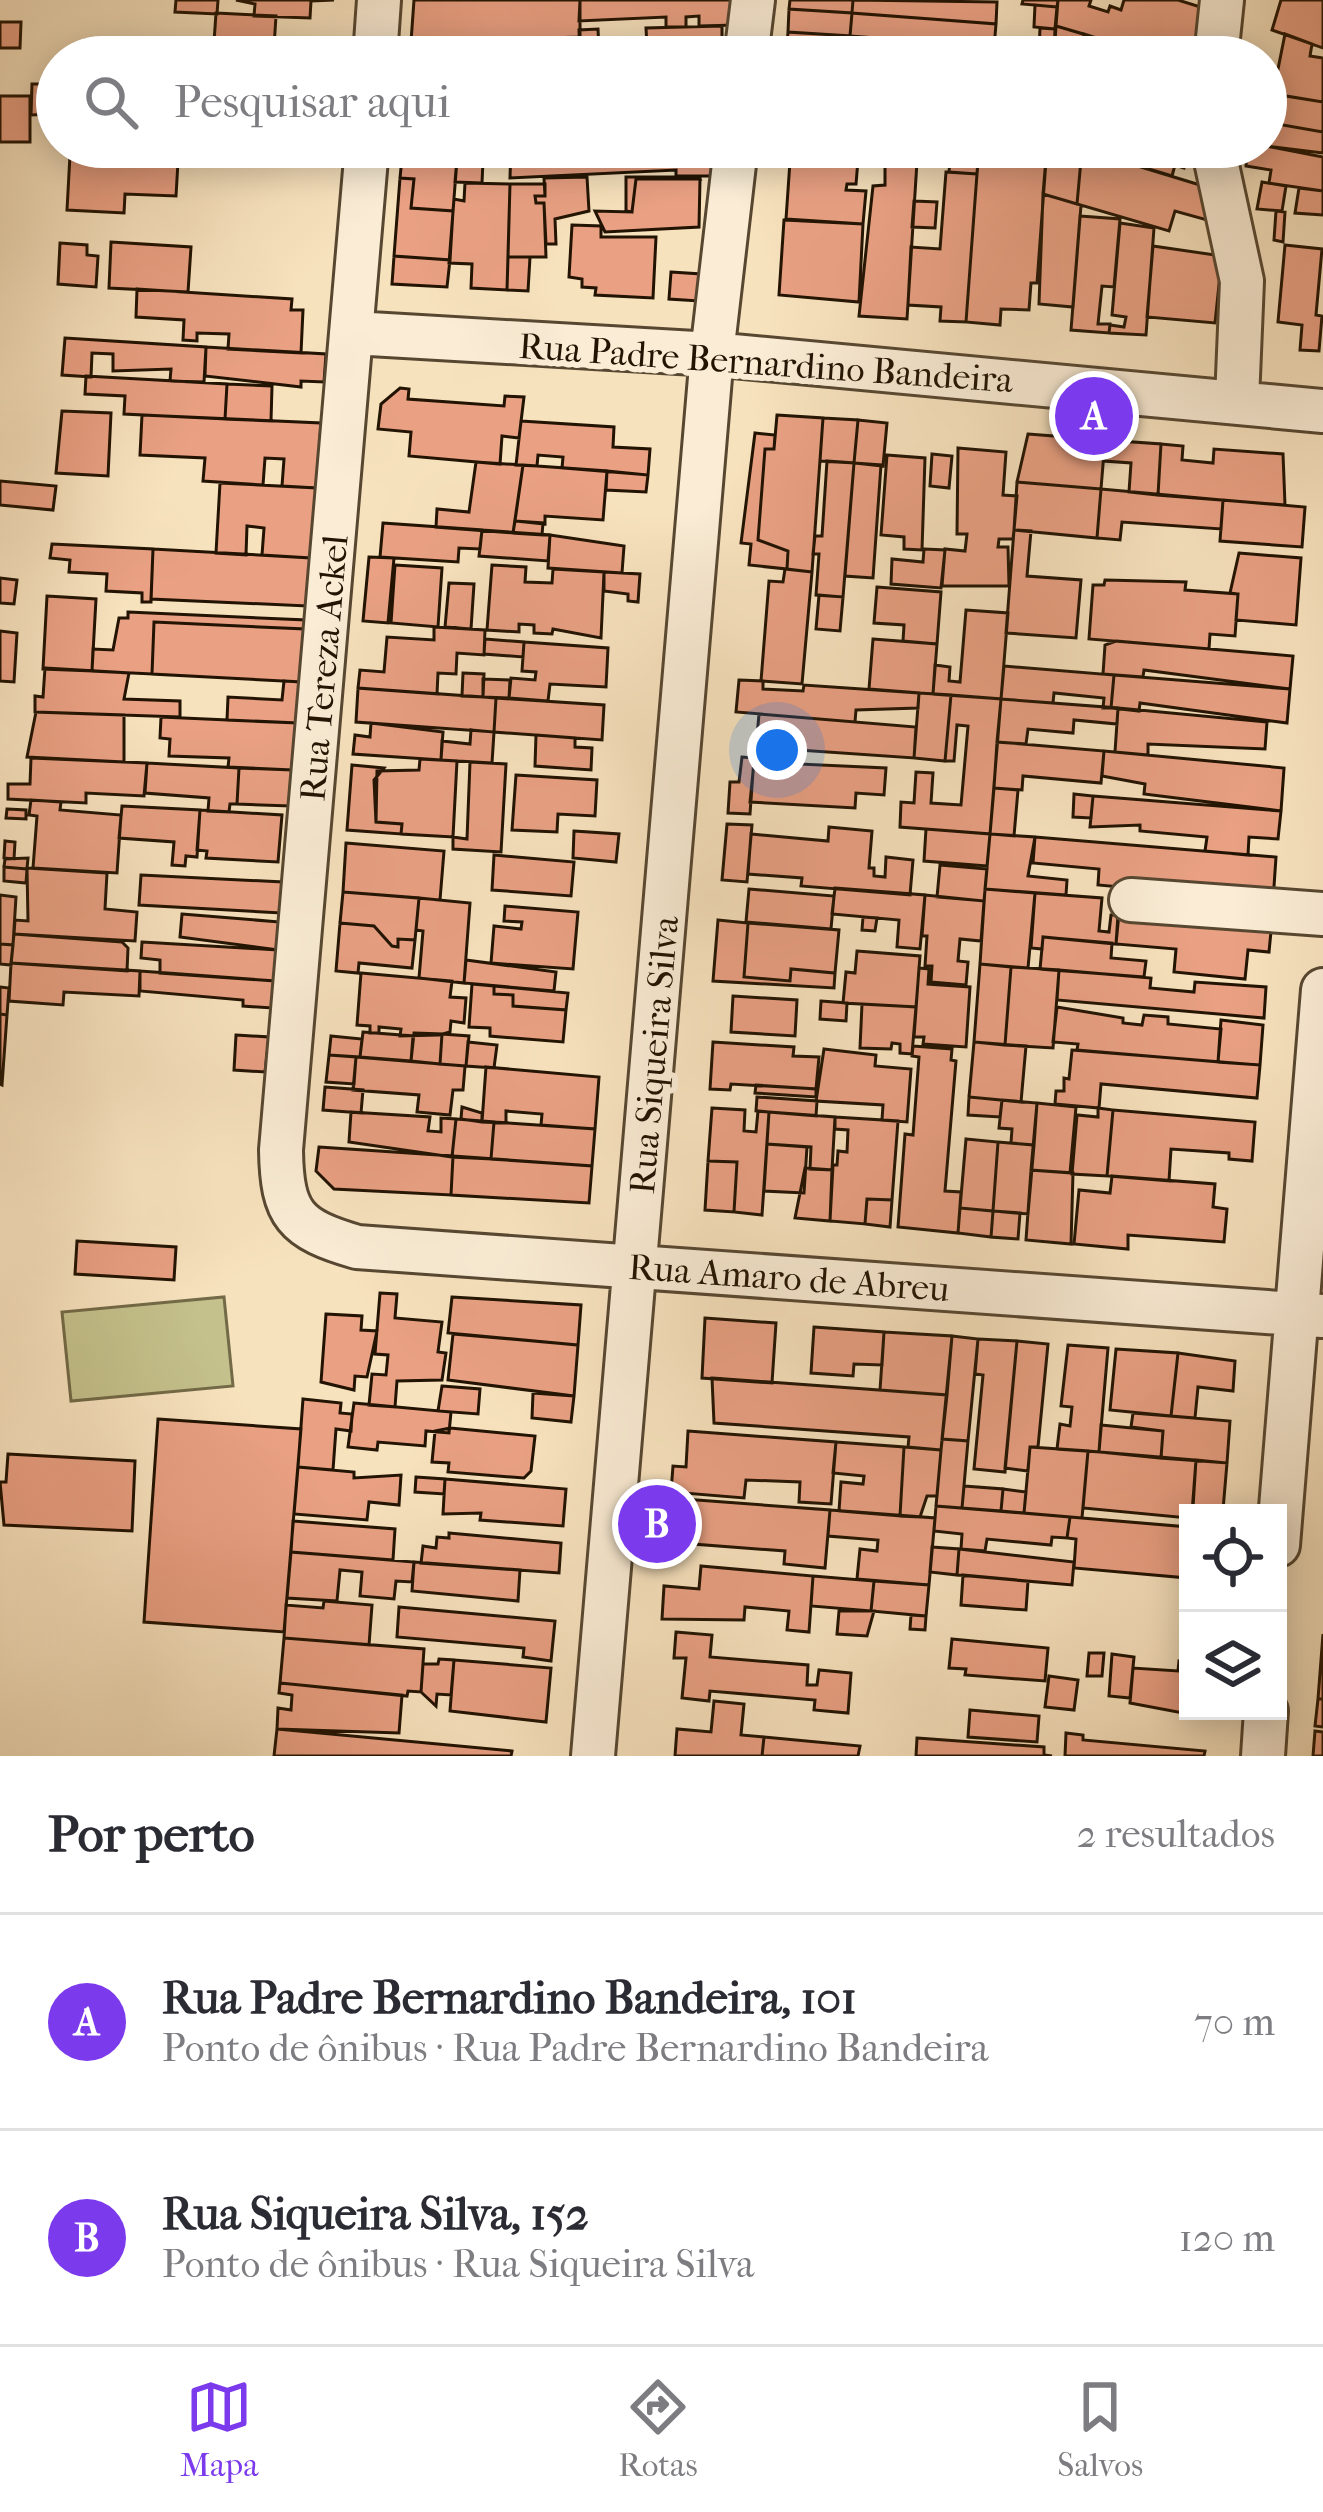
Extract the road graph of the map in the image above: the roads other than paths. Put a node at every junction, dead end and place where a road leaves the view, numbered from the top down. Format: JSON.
{"nodes":[{"id":1,"x":379,"y":0,"type":"edge"},
{"id":2,"x":753,"y":0,"type":"edge"},
{"id":3,"x":1222,"y":0,"type":"edge"},
{"id":4,"x":376,"y":36,"type":"edge"},
{"id":5,"x":749,"y":36,"type":"edge"},
{"id":6,"x":1218,"y":36,"type":"edge"},
{"id":7,"x":366,"y":168,"type":"edge"},
{"id":8,"x":734,"y":168,"type":"edge"},
{"id":9,"x":1214,"y":168,"type":"edge"},
{"id":10,"x":353,"y":333,"type":"junction"},
{"id":11,"x":712,"y":354,"type":"junction"},
{"id":12,"x":1237,"y":400,"type":"junction"},
{"id":13,"x":1323,"y":411,"type":"edge"},
{"id":14,"x":1131,"y":900,"type":"dead end"},
{"id":15,"x":1323,"y":914,"type":"edge"},
{"id":16,"x":1323,"y":990,"type":"edge"},
{"id":17,"x":282,"y":1189,"type":"joint"},
{"id":18,"x":636,"y":1266,"type":"junction"},
{"id":19,"x":1309,"y":1315,"type":"edge"},
{"id":20,"x":1284,"y":1504,"type":"edge"},
{"id":21,"x":1265,"y":1720,"type":"edge"},
{"id":22,"x":593,"y":1756,"type":"edge"},
{"id":23,"x":1262,"y":1756,"type":"edge"}],
"edges":[{"from":1,"to":4,"type":"street"},
{"from":2,"to":5,"type":"street"},
{"from":3,"to":6,"type":"street"},
{"from":7,"to":10,"type":"street","name":"Rua Tereza Ackel"},
{"from":8,"to":11,"type":"street","name":"Rua Siqueira Silva"},
{"from":9,"to":12,"type":"street"},
{"from":10,"to":11,"type":"street","name":"Rua Padre Bernardino Bandeira"},
{"from":10,"to":17,"type":"street","name":"Rua Tereza Ackel"},
{"from":11,"to":12,"type":"street","name":"Rua Padre Bernardino Bandeira"},
{"from":11,"to":18,"type":"street","name":"Rua Siqueira Silva"},
{"from":12,"to":13,"type":"street","name":"Rua Padre Bernardino Bandeira"},
{"from":14,"to":15,"type":"street"},
{"from":16,"to":19,"type":"street"},
{"from":17,"to":18,"type":"street","name":"Rua Amaro de Abreu"},
{"from":18,"to":19,"type":"street","name":"Rua Amaro de Abreu"},
{"from":18,"to":22,"type":"street","name":"Rua Siqueira Silva"},
{"from":19,"to":20,"type":"street"},
{"from":21,"to":23,"type":"street"}]}
